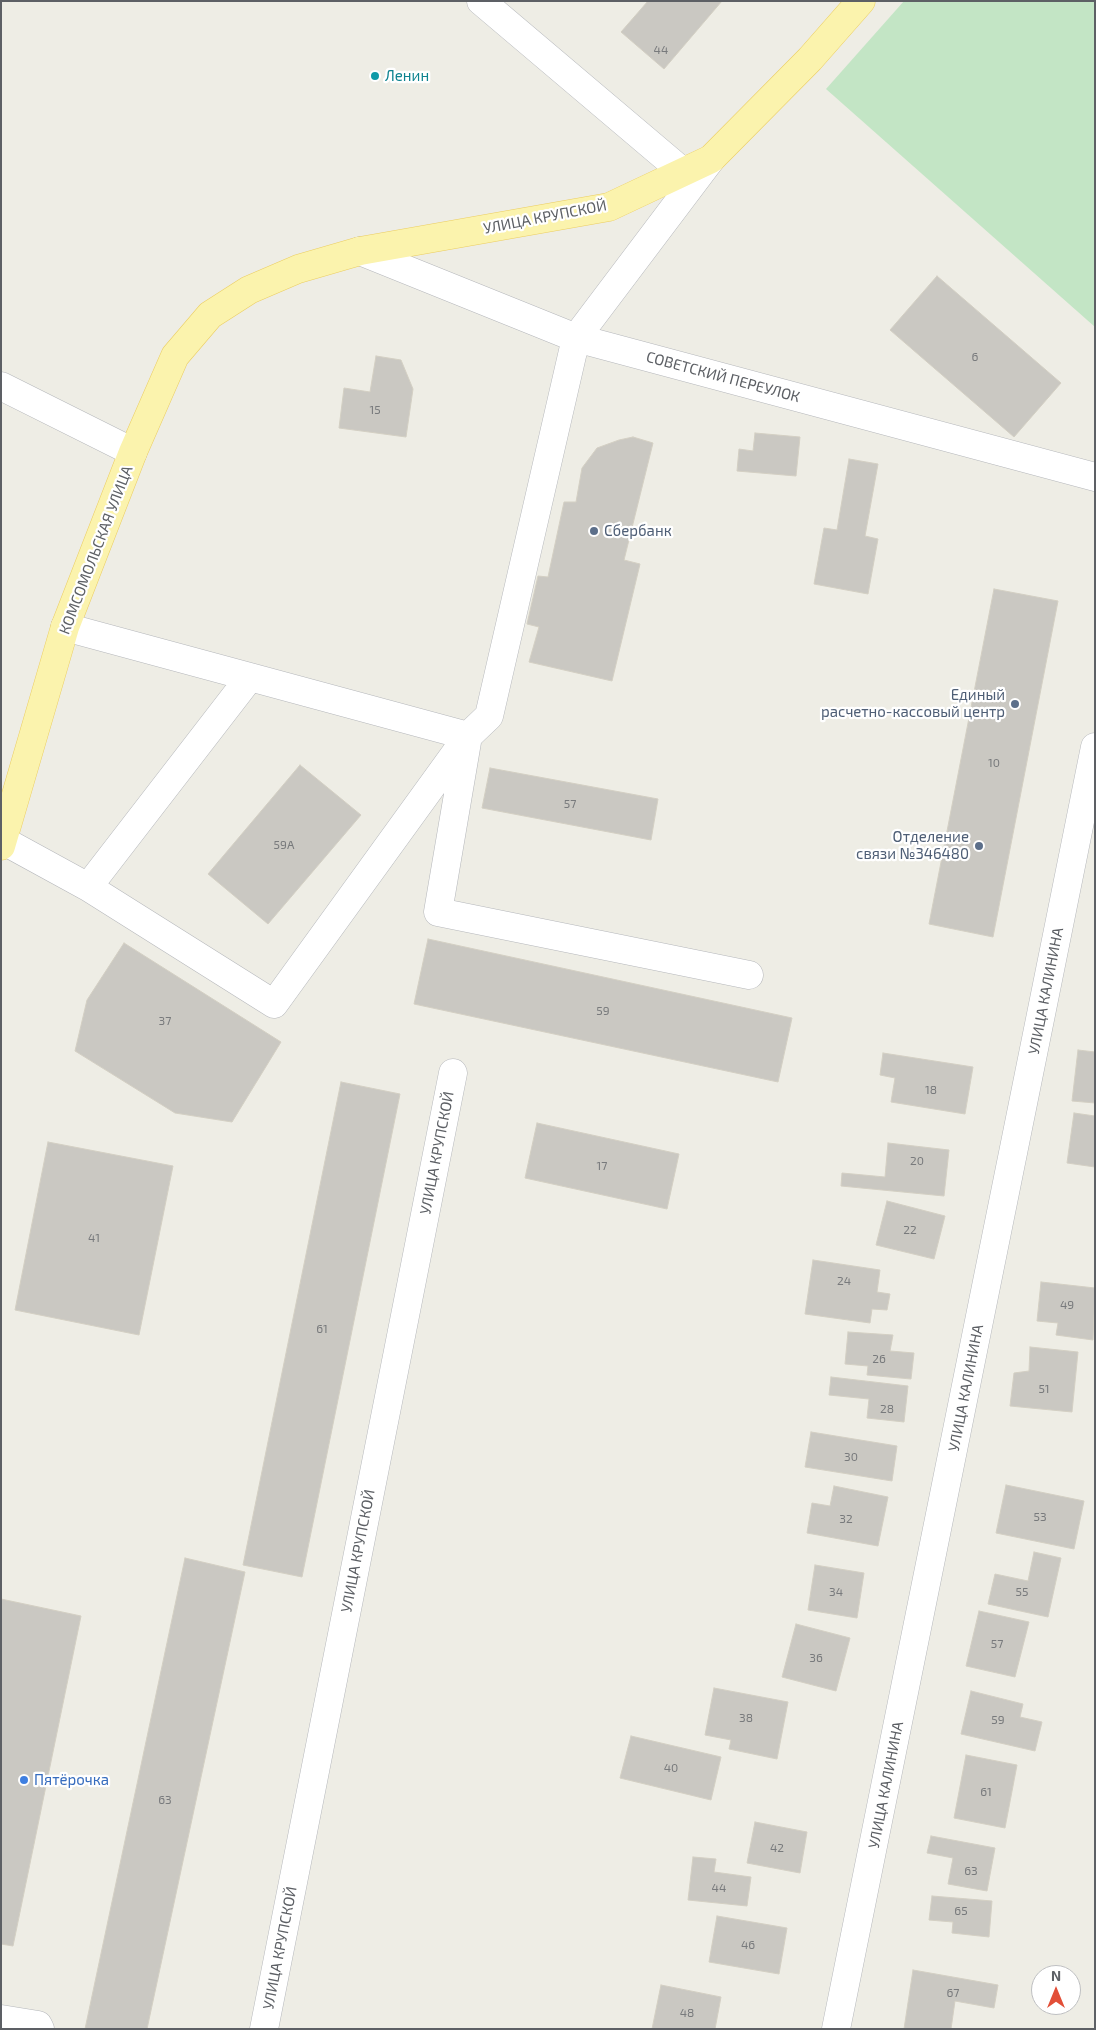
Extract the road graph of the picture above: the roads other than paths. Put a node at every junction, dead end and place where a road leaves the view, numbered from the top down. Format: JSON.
{"nodes":[{"id":1,"x":482,"y":1,"type":"edge"},
{"id":2,"x":861,"y":1,"type":"edge"},
{"id":3,"x":711,"y":159,"type":"junction"},
{"id":4,"x":683,"y":172,"type":"junction"},
{"id":5,"x":360,"y":251,"type":"junction"},
{"id":6,"x":249,"y":290,"type":"joint"},
{"id":7,"x":576,"y":338,"type":"junction"},
{"id":8,"x":1,"y":386,"type":"edge"},
{"id":9,"x":132,"y":452,"type":"junction"},
{"id":10,"x":1095,"y":477,"type":"edge"},
{"id":11,"x":65,"y":627,"type":"junction"},
{"id":12,"x":250,"y":677,"type":"junction"},
{"id":13,"x":468,"y":736,"type":"junction"},
{"id":14,"x":1095,"y":747,"type":"edge"},
{"id":15,"x":2,"y":843,"type":"edge"},
{"id":16,"x":88,"y":887,"type":"junction"},
{"id":17,"x":749,"y":975,"type":"dead end"},
{"id":18,"x":453,"y":1072,"type":"dead end"},
{"id":19,"x":1,"y":2019,"type":"edge"},
{"id":20,"x":40,"y":2029,"type":"edge"},
{"id":21,"x":264,"y":2029,"type":"edge"},
{"id":22,"x":836,"y":2029,"type":"edge"}],
"edges":[{"from":1,"to":4,"type":"street"},
{"from":2,"to":3,"type":"main road","name":"УЛИЦА КРУПСКОЙ"},
{"from":3,"to":4,"type":"main road","name":"УЛИЦА КРУПСКОЙ"},
{"from":3,"to":7,"type":"street"},
{"from":4,"to":5,"type":"main road","name":"УЛИЦА КРУПСКОЙ"},
{"from":5,"to":6,"type":"main road","name":"УЛИЦА КРУПСКОЙ"},
{"from":5,"to":7,"type":"street","name":"СОВЕТСКИЙ ПЕРЕУЛОК"},
{"from":6,"to":9,"type":"main road","name":"КОМСОМОЛЬСКАЯ УЛИЦА"},
{"from":7,"to":10,"type":"street","name":"СОВЕТСКИЙ ПЕРЕУЛОК"},
{"from":7,"to":13,"type":"street"},
{"from":8,"to":9,"type":"street"},
{"from":9,"to":11,"type":"main road","name":"КОМСОМОЛЬСКАЯ УЛИЦА"},
{"from":11,"to":12,"type":"street"},
{"from":11,"to":15,"type":"main road","name":"КОМСОМОЛЬСКАЯ УЛИЦА"},
{"from":12,"to":13,"type":"street"},
{"from":12,"to":16,"type":"street"},
{"from":13,"to":16,"type":"street"},
{"from":13,"to":17,"type":"street"},
{"from":14,"to":22,"type":"street","name":"УЛИЦА КАЛИНИНА"},
{"from":15,"to":16,"type":"street"},
{"from":18,"to":21,"type":"street","name":"УЛИЦА КРУПСКОЙ"},
{"from":19,"to":20,"type":"street"}]}
